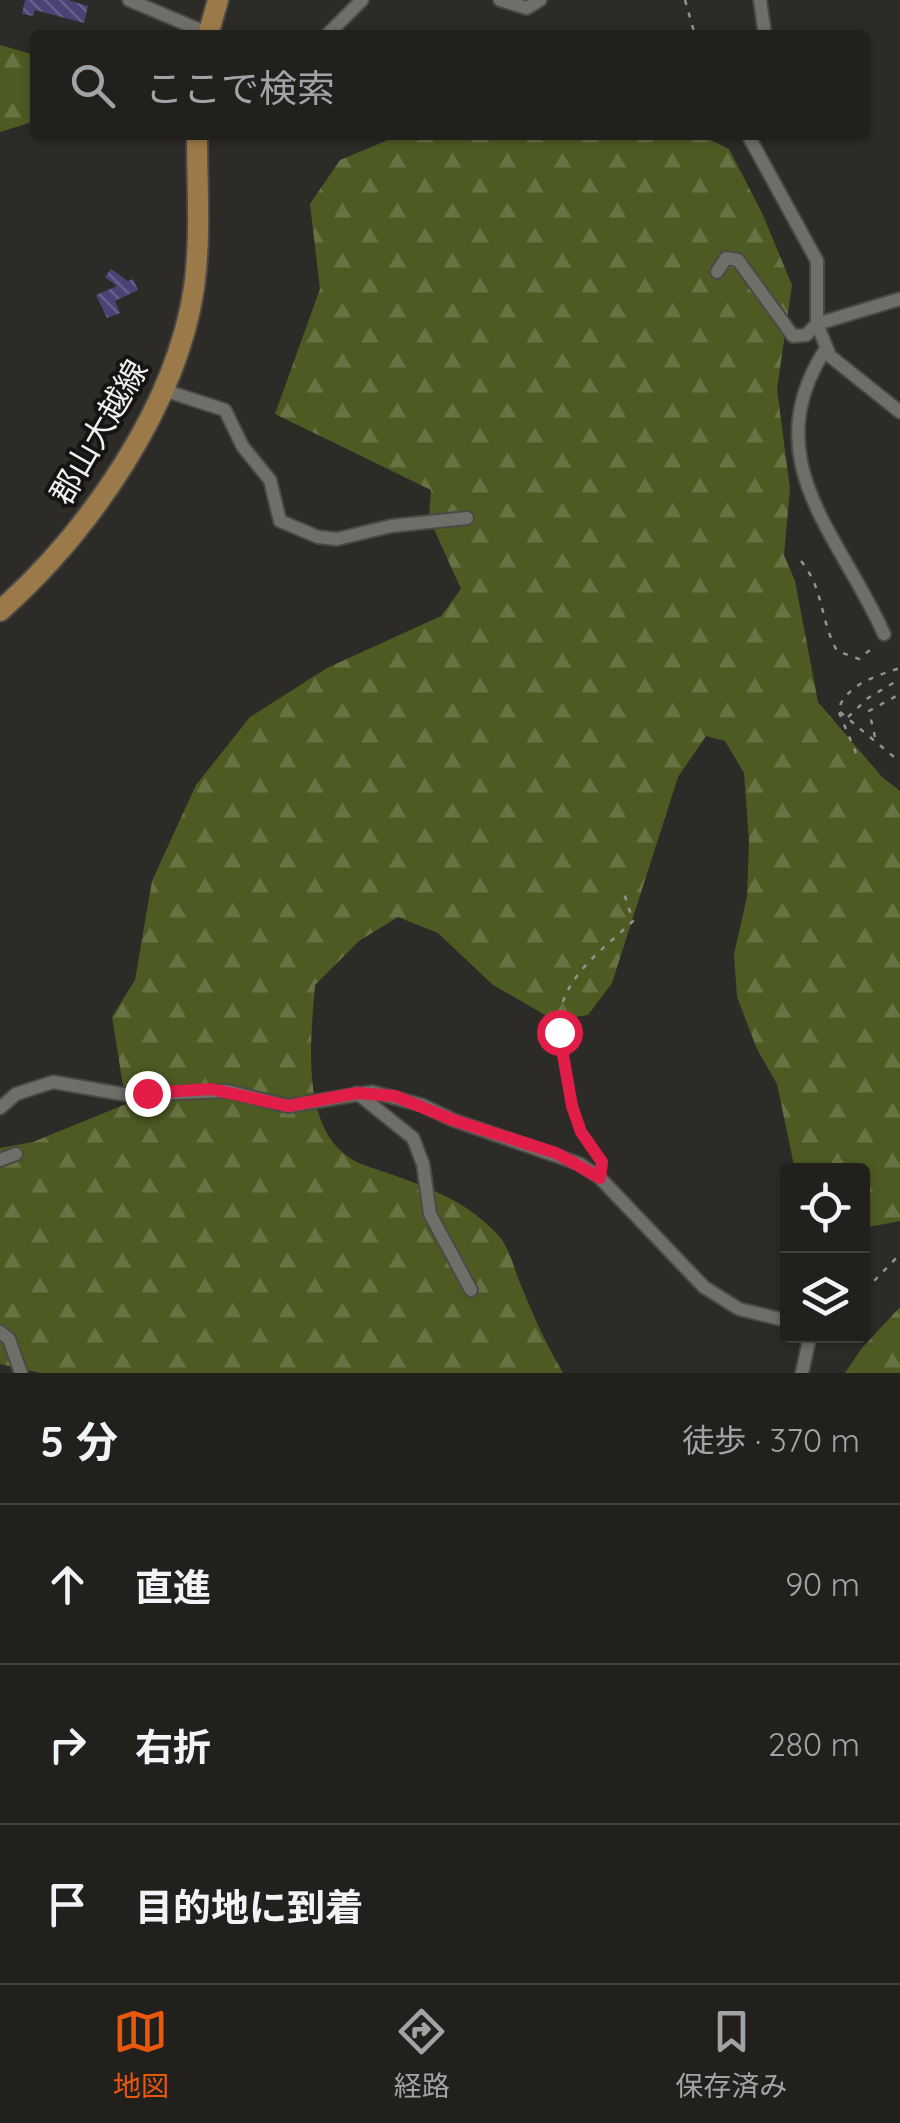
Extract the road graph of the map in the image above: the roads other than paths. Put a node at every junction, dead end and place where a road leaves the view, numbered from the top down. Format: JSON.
{"nodes":[{"id":1,"x":128,"y":0,"type":"edge"},
{"id":2,"x":218,"y":0,"type":"edge"},
{"id":3,"x":362,"y":0,"type":"edge"},
{"id":4,"x":500,"y":0,"type":"edge"},
{"id":5,"x":540,"y":0,"type":"edge"},
{"id":6,"x":760,"y":0,"type":"edge"},
{"id":7,"x":199,"y":30,"type":"edge"},
{"id":8,"x":210,"y":30,"type":"edge"},
{"id":9,"x":332,"y":30,"type":"edge"},
{"id":10,"x":764,"y":30,"type":"edge"},
{"id":11,"x":197,"y":140,"type":"edge"},
{"id":12,"x":751,"y":140,"type":"edge"},
{"id":13,"x":718,"y":272,"type":"dead end"},
{"id":14,"x":900,"y":299,"type":"edge"},
{"id":15,"x":817,"y":324,"type":"junction"},
{"id":16,"x":826,"y":350,"type":"junction"},
{"id":17,"x":163,"y":390,"type":"junction"},
{"id":18,"x":900,"y":412,"type":"edge"},
{"id":19,"x":468,"y":518,"type":"dead end"},
{"id":20,"x":0,"y":610,"type":"edge"},
{"id":21,"x":884,"y":634,"type":"road end"},
{"id":22,"x":357,"y":1093,"type":"junction"},
{"id":23,"x":0,"y":1108,"type":"edge"},
{"id":24,"x":16,"y":1154,"type":"dead end"},
{"id":25,"x":0,"y":1160,"type":"edge"},
{"id":26,"x":471,"y":1290,"type":"dead end"},
{"id":27,"x":780,"y":1319,"type":"edge"},
{"id":28,"x":0,"y":1332,"type":"edge"},
{"id":29,"x":808,"y":1343,"type":"edge"},
{"id":30,"x":21,"y":1373,"type":"edge"},
{"id":31,"x":802,"y":1373,"type":"edge"}],
"edges":[{"from":1,"to":7,"type":"street"},
{"from":2,"to":8,"type":"main road"},
{"from":3,"to":9,"type":"street"},
{"from":4,"to":5,"type":"street"},
{"from":6,"to":10,"type":"street"},
{"from":11,"to":17,"type":"main road","name":"郡山大越線"},
{"from":12,"to":15,"type":"street"},
{"from":13,"to":15,"type":"street"},
{"from":14,"to":15,"type":"street"},
{"from":15,"to":16,"type":"street"},
{"from":16,"to":18,"type":"street"},
{"from":16,"to":21,"type":"street"},
{"from":17,"to":19,"type":"street"},
{"from":17,"to":20,"type":"main road","name":"郡山大越線"},
{"from":22,"to":23,"type":"street"},
{"from":22,"to":26,"type":"street"},
{"from":22,"to":27,"type":"street"},
{"from":24,"to":25,"type":"street"},
{"from":28,"to":30,"type":"street"},
{"from":29,"to":31,"type":"street"}]}
